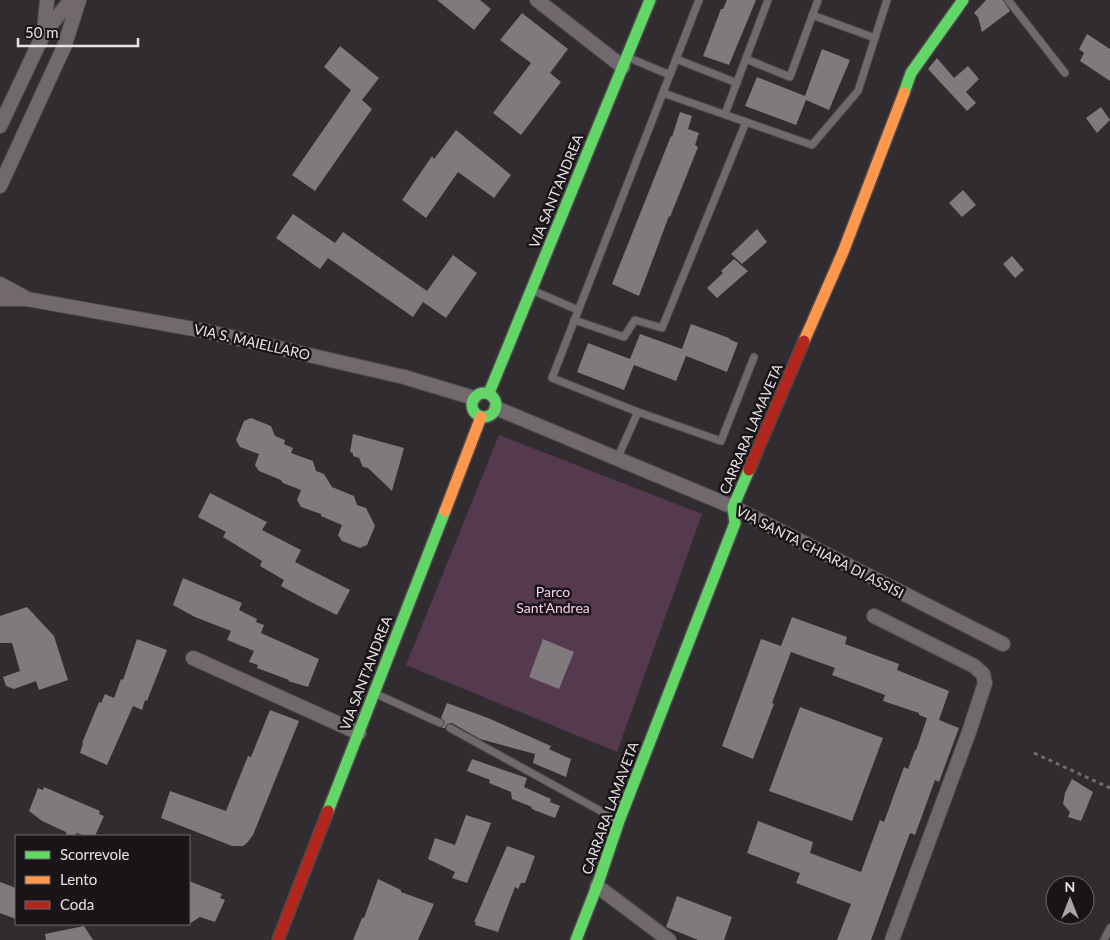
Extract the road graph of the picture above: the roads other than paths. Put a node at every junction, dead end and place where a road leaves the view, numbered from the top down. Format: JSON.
{"nodes":[{"id":1,"x":47,"y":0,"type":"edge"},
{"id":2,"x":71,"y":0,"type":"edge"},
{"id":3,"x":79,"y":0,"type":"edge"},
{"id":4,"x":537,"y":0,"type":"edge"},
{"id":5,"x":650,"y":0,"type":"edge"},
{"id":6,"x":699,"y":0,"type":"edge"},
{"id":7,"x":768,"y":0,"type":"edge"},
{"id":8,"x":818,"y":0,"type":"edge"},
{"id":9,"x":888,"y":0,"type":"edge"},
{"id":10,"x":963,"y":0,"type":"edge"},
{"id":11,"x":1008,"y":0,"type":"edge"},
{"id":12,"x":812,"y":15,"type":"junction"},
{"id":13,"x":44,"y":33,"type":"junction"},
{"id":14,"x":875,"y":38,"type":"junction"},
{"id":15,"x":676,"y":59,"type":"junction"},
{"id":16,"x":746,"y":59,"type":"junction"},
{"id":17,"x":625,"y":62,"type":"junction"},
{"id":18,"x":1065,"y":73,"type":"dead end"},
{"id":19,"x":670,"y":75,"type":"junction"},
{"id":20,"x":737,"y":82,"type":"junction"},
{"id":21,"x":663,"y":93,"type":"junction"},
{"id":22,"x":725,"y":114,"type":"junction"},
{"id":23,"x":746,"y":122,"type":"junction"},
{"id":24,"x":0,"y":126,"type":"edge"},
{"id":25,"x":0,"y":186,"type":"edge"},
{"id":26,"x":0,"y":284,"type":"edge"},
{"id":27,"x":531,"y":290,"type":"junction"},
{"id":28,"x":0,"y":299,"type":"edge"},
{"id":29,"x":27,"y":299,"type":"junction"},
{"id":30,"x":578,"y":310,"type":"junction"},
{"id":31,"x":574,"y":320,"type":"junction"},
{"id":32,"x":754,"y":357,"type":"dead end"},
{"id":33,"x":488,"y":393,"type":"junction"},
{"id":34,"x":474,"y":398,"type":"junction"},
{"id":35,"x":496,"y":408,"type":"junction"},
{"id":36,"x":638,"y":412,"type":"junction"},
{"id":37,"x":481,"y":417,"type":"junction"},
{"id":38,"x":617,"y":458,"type":"junction"},
{"id":39,"x":733,"y":508,"type":"junction"},
{"id":40,"x":874,"y":616,"type":"dead end"},
{"id":41,"x":1003,"y":644,"type":"dead end"},
{"id":42,"x":193,"y":658,"type":"dead end"},
{"id":43,"x":374,"y":693,"type":"junction"},
{"id":44,"x":440,"y":723,"type":"dead end"},
{"id":45,"x":450,"y":728,"type":"dead end"},
{"id":46,"x":359,"y":733,"type":"junction"},
{"id":47,"x":619,"y":821,"type":"junction"},
{"id":48,"x":597,"y":886,"type":"junction"},
{"id":49,"x":1110,"y":928,"type":"edge"},
{"id":50,"x":278,"y":940,"type":"edge"},
{"id":51,"x":576,"y":940,"type":"edge"},
{"id":52,"x":669,"y":940,"type":"edge"},
{"id":53,"x":892,"y":940,"type":"edge"},
{"id":54,"x":1104,"y":940,"type":"edge"}],
"edges":[{"from":1,"to":13,"type":"street"},
{"from":2,"to":13,"type":"street"},
{"from":3,"to":25,"type":"street"},
{"from":4,"to":17,"type":"street"},
{"from":5,"to":17,"type":"street","name":"VIA SANT'ANDREA"},
{"from":6,"to":15,"type":"lane"},
{"from":7,"to":16,"type":"lane"},
{"from":8,"to":12,"type":"lane"},
{"from":9,"to":14,"type":"lane"},
{"from":10,"to":39,"type":"street","name":"CARRARA LAMAVETA"},
{"from":11,"to":18,"type":"lane"},
{"from":12,"to":14,"type":"lane"},
{"from":12,"to":16,"type":"lane"},
{"from":13,"to":24,"type":"street"},
{"from":14,"to":23,"type":"lane"},
{"from":15,"to":19,"type":"lane"},
{"from":15,"to":20,"type":"lane"},
{"from":16,"to":20,"type":"lane"},
{"from":17,"to":19,"type":"lane"},
{"from":17,"to":27,"type":"street","name":"VIA SANT'ANDREA"},
{"from":19,"to":21,"type":"lane"},
{"from":20,"to":22,"type":"lane"},
{"from":21,"to":22,"type":"lane"},
{"from":21,"to":30,"type":"lane"},
{"from":22,"to":23,"type":"lane"},
{"from":23,"to":31,"type":"lane"},
{"from":26,"to":29,"type":"street","name":"VIA S. MAIELLARO"},
{"from":27,"to":30,"type":"lane"},
{"from":27,"to":33,"type":"street","name":"VIA SANT'ANDREA"},
{"from":28,"to":29,"type":"street","name":"VIA S. MAIELLARO"},
{"from":29,"to":34,"type":"street","name":"VIA S. MAIELLARO"},
{"from":30,"to":31,"type":"lane"},
{"from":31,"to":36,"type":"lane"},
{"from":32,"to":36,"type":"lane"},
{"from":33,"to":34,"type":"street"},
{"from":33,"to":35,"type":"street"},
{"from":34,"to":37,"type":"street"},
{"from":35,"to":37,"type":"street"},
{"from":35,"to":38,"type":"street","name":"VIA SANTA CHIARA DI ASSISI"},
{"from":36,"to":38,"type":"lane"},
{"from":37,"to":43,"type":"street","name":"VIA SANT'ANDREA"},
{"from":38,"to":39,"type":"street","name":"VIA SANTA CHIARA DI ASSISI"},
{"from":39,"to":41,"type":"street","name":"VIA SANTA CHIARA DI ASSISI"},
{"from":39,"to":47,"type":"street","name":"CARRARA LAMAVETA"},
{"from":40,"to":53,"type":"street"},
{"from":42,"to":46,"type":"street"},
{"from":43,"to":44,"type":"lane"},
{"from":43,"to":46,"type":"street","name":"VIA SANT'ANDREA"},
{"from":45,"to":47,"type":"lane"},
{"from":46,"to":50,"type":"street","name":"VIA SANT'ANDREA"},
{"from":47,"to":48,"type":"street","name":"CARRARA LAMAVETA"},
{"from":48,"to":51,"type":"street","name":"CARRARA LAMAVETA"},
{"from":48,"to":52,"type":"street"},
{"from":49,"to":54,"type":"lane"}]}
